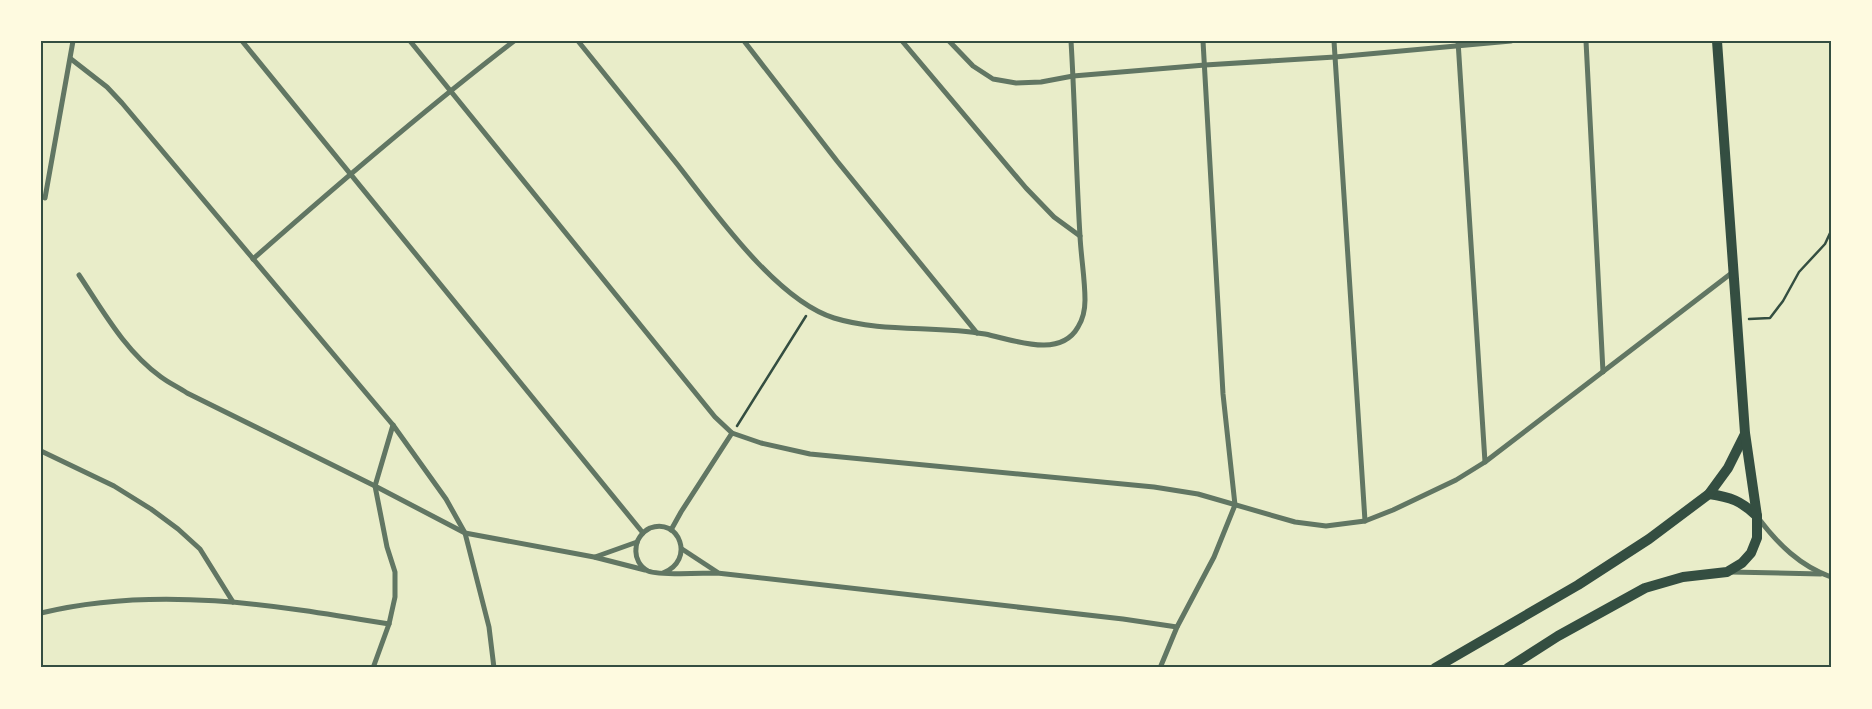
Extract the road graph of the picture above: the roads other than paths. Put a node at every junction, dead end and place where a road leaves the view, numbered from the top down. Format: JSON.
{"nodes":[{"id":1,"x":73,"y":41,"type":"edge"},
{"id":2,"x":242,"y":41,"type":"edge"},
{"id":3,"x":410,"y":41,"type":"edge"},
{"id":4,"x":514,"y":41,"type":"edge"},
{"id":5,"x":578,"y":41,"type":"edge"},
{"id":6,"x":744,"y":41,"type":"edge"},
{"id":7,"x":902,"y":41,"type":"edge"},
{"id":8,"x":949,"y":41,"type":"edge"},
{"id":9,"x":1071,"y":41,"type":"edge"},
{"id":10,"x":1203,"y":41,"type":"edge"},
{"id":11,"x":1334,"y":41,"type":"edge"},
{"id":12,"x":1511,"y":41,"type":"edge"},
{"id":13,"x":1586,"y":41,"type":"edge"},
{"id":14,"x":1717,"y":41,"type":"edge"},
{"id":15,"x":1458,"y":44,"type":"edge"},
{"id":16,"x":1335,"y":57,"type":"junction"},
{"id":17,"x":71,"y":59,"type":"junction"},
{"id":18,"x":1205,"y":65,"type":"junction"},
{"id":19,"x":1073,"y":76,"type":"junction"},
{"id":20,"x":450,"y":90,"type":"junction"},
{"id":21,"x":350,"y":174,"type":"junction"},
{"id":22,"x":45,"y":198,"type":"dead end"},
{"id":23,"x":1080,"y":236,"type":"junction"},
{"id":24,"x":253,"y":259,"type":"junction"},
{"id":25,"x":1733,"y":272,"type":"junction"},
{"id":26,"x":79,"y":275,"type":"dead end"},
{"id":27,"x":978,"y":333,"type":"junction"},
{"id":28,"x":1602,"y":372,"type":"junction"},
{"id":29,"x":393,"y":425,"type":"junction"},
{"id":30,"x":732,"y":433,"type":"junction"},
{"id":31,"x":1745,"y":433,"type":"junction"},
{"id":32,"x":41,"y":451,"type":"edge"},
{"id":33,"x":1485,"y":462,"type":"junction"},
{"id":34,"x":375,"y":486,"type":"junction"},
{"id":35,"x":1709,"y":494,"type":"junction"},
{"id":36,"x":1235,"y":505,"type":"junction"},
{"id":37,"x":1757,"y":516,"type":"junction"},
{"id":38,"x":1366,"y":521,"type":"junction"},
{"id":39,"x":671,"y":530,"type":"junction"},
{"id":40,"x":465,"y":533,"type":"junction"},
{"id":41,"x":642,"y":533,"type":"junction"},
{"id":42,"x":637,"y":542,"type":"junction"},
{"id":43,"x":682,"y":549,"type":"junction"},
{"id":44,"x":594,"y":557,"type":"junction"},
{"id":45,"x":648,"y":571,"type":"junction"},
{"id":46,"x":1727,"y":572,"type":"junction"},
{"id":47,"x":663,"y":573,"type":"junction"},
{"id":48,"x":717,"y":573,"type":"junction"},
{"id":49,"x":1821,"y":574,"type":"junction"},
{"id":50,"x":1831,"y":577,"type":"edge"},
{"id":51,"x":233,"y":602,"type":"junction"},
{"id":52,"x":41,"y":613,"type":"edge"},
{"id":53,"x":389,"y":624,"type":"junction"},
{"id":54,"x":1177,"y":627,"type":"junction"},
{"id":55,"x":373,"y":668,"type":"edge"},
{"id":56,"x":494,"y":668,"type":"edge"},
{"id":57,"x":1160,"y":668,"type":"edge"},
{"id":58,"x":1435,"y":668,"type":"edge"},
{"id":59,"x":1508,"y":668,"type":"edge"}],
"edges":[{"from":1,"to":17,"type":"street"},
{"from":2,"to":21,"type":"street"},
{"from":3,"to":20,"type":"street"},
{"from":4,"to":20,"type":"street"},
{"from":5,"to":27,"type":"street"},
{"from":6,"to":27,"type":"street"},
{"from":7,"to":23,"type":"street"},
{"from":8,"to":19,"type":"street"},
{"from":9,"to":19,"type":"street"},
{"from":10,"to":18,"type":"street"},
{"from":11,"to":16,"type":"street"},
{"from":12,"to":15,"type":"street"},
{"from":13,"to":28,"type":"street"},
{"from":14,"to":25,"type":"main road"},
{"from":15,"to":16,"type":"street"},
{"from":15,"to":33,"type":"street"},
{"from":16,"to":18,"type":"street"},
{"from":16,"to":38,"type":"street"},
{"from":17,"to":22,"type":"street"},
{"from":17,"to":24,"type":"street"},
{"from":18,"to":19,"type":"street"},
{"from":18,"to":36,"type":"street"},
{"from":19,"to":23,"type":"street"},
{"from":20,"to":21,"type":"street"},
{"from":20,"to":30,"type":"street"},
{"from":21,"to":24,"type":"street"},
{"from":21,"to":41,"type":"street"},
{"from":23,"to":27,"type":"street"},
{"from":24,"to":29,"type":"street"},
{"from":25,"to":28,"type":"street"},
{"from":25,"to":31,"type":"main road"},
{"from":26,"to":34,"type":"street"},
{"from":28,"to":33,"type":"street"},
{"from":29,"to":34,"type":"street"},
{"from":29,"to":40,"type":"street"},
{"from":30,"to":36,"type":"street"},
{"from":30,"to":39,"type":"street"},
{"from":31,"to":35,"type":"main road"},
{"from":31,"to":37,"type":"main road"},
{"from":32,"to":51,"type":"street"},
{"from":33,"to":38,"type":"street"},
{"from":34,"to":40,"type":"street"},
{"from":34,"to":53,"type":"street"},
{"from":35,"to":37,"type":"main road"},
{"from":35,"to":58,"type":"main road"},
{"from":36,"to":38,"type":"street"},
{"from":36,"to":54,"type":"street"},
{"from":37,"to":46,"type":"main road"},
{"from":37,"to":49,"type":"street"},
{"from":39,"to":41,"type":"street"},
{"from":39,"to":43,"type":"street"},
{"from":40,"to":44,"type":"street"},
{"from":40,"to":56,"type":"street"},
{"from":41,"to":42,"type":"street"},
{"from":42,"to":44,"type":"street"},
{"from":42,"to":45,"type":"street"},
{"from":43,"to":47,"type":"street"},
{"from":43,"to":48,"type":"street"},
{"from":44,"to":45,"type":"street"},
{"from":45,"to":47,"type":"street"},
{"from":46,"to":49,"type":"street"},
{"from":46,"to":59,"type":"main road"},
{"from":47,"to":48,"type":"street"},
{"from":48,"to":54,"type":"street"},
{"from":49,"to":50,"type":"street"},
{"from":51,"to":52,"type":"street"},
{"from":51,"to":53,"type":"street"},
{"from":53,"to":55,"type":"street"},
{"from":54,"to":57,"type":"street"}]}
